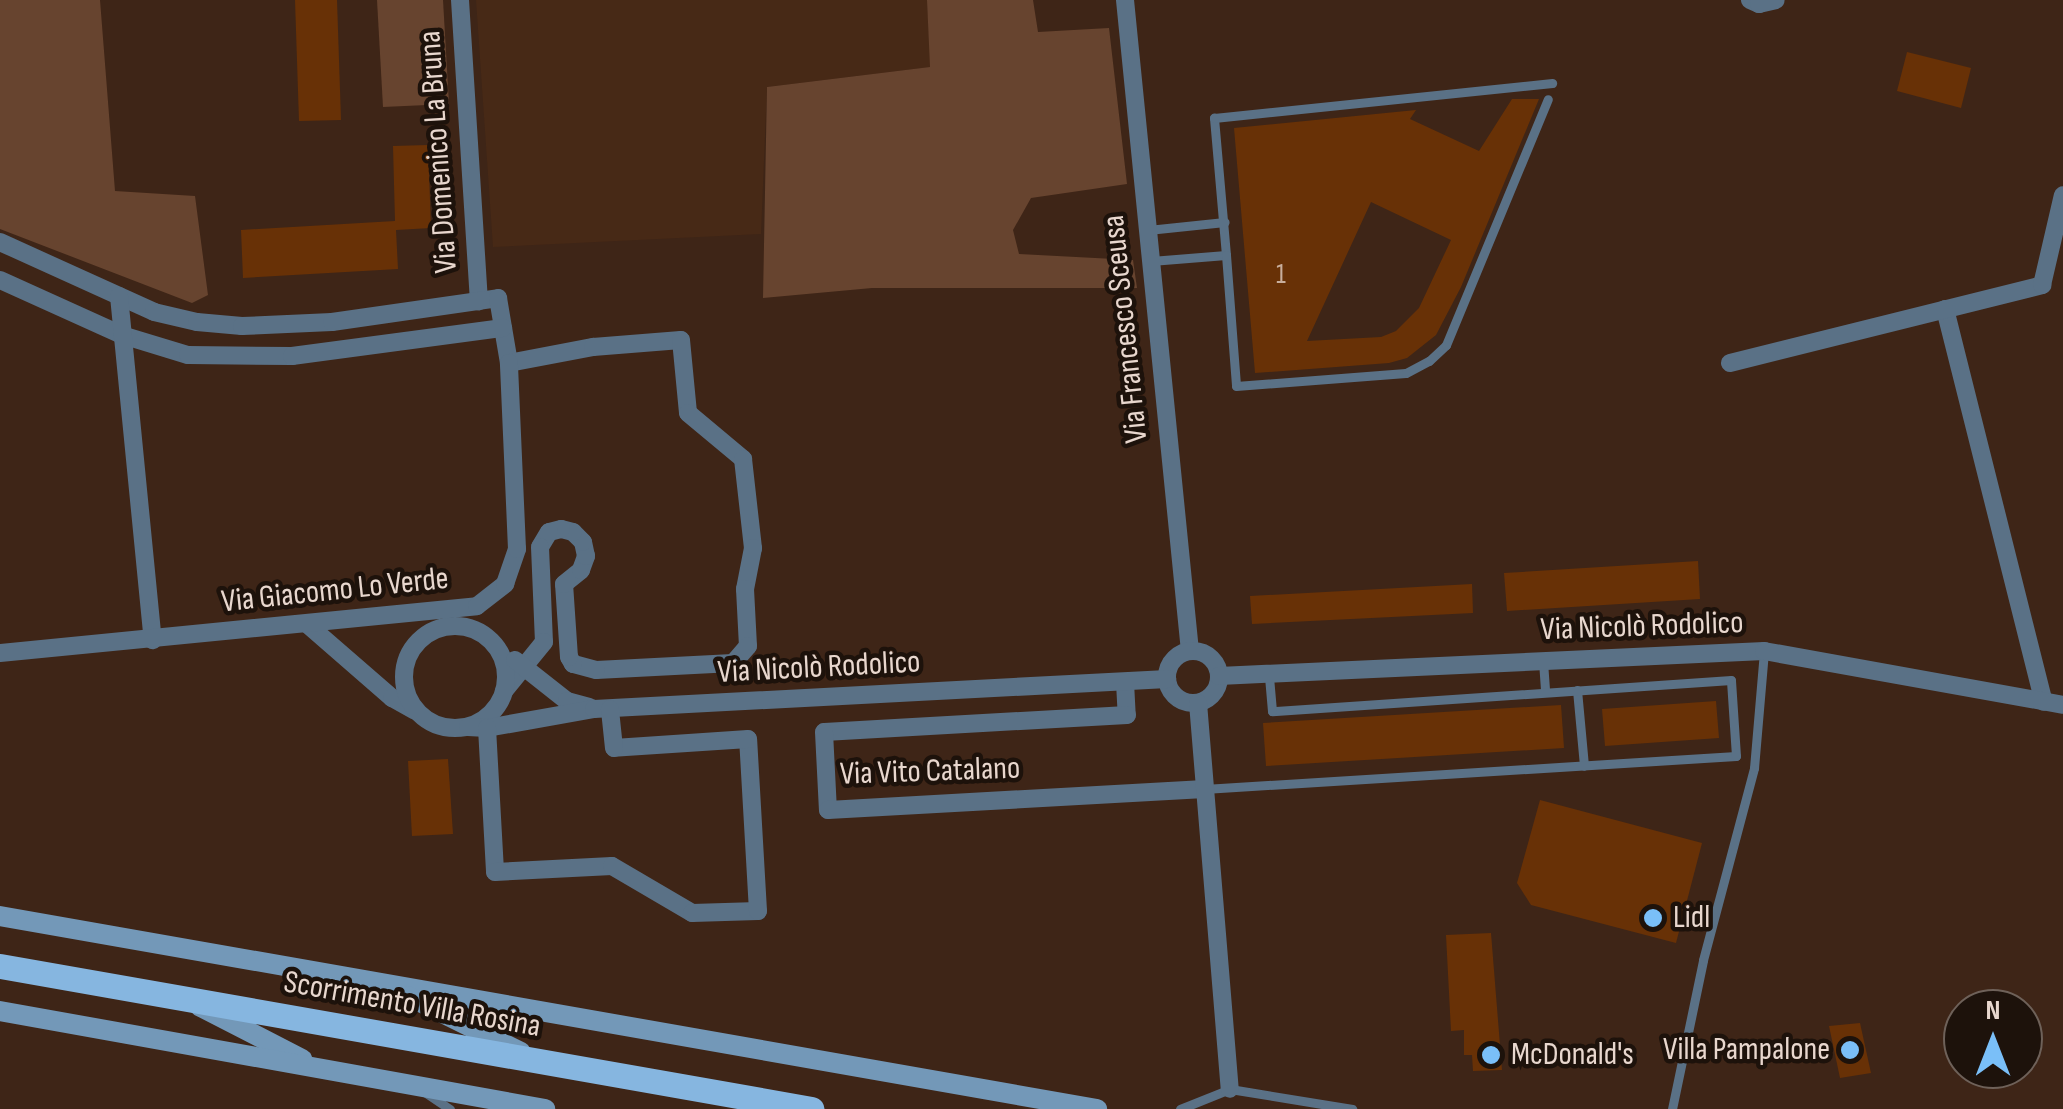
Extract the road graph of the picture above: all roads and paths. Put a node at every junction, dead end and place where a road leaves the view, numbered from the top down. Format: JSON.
{"nodes":[{"id":1,"x":460,"y":0,"type":"edge"},
{"id":2,"x":1125,"y":0,"type":"edge"},
{"id":3,"x":1750,"y":0,"type":"edge"},
{"id":4,"x":1776,"y":0,"type":"edge"},
{"id":5,"x":1552,"y":83,"type":"dead end"},
{"id":6,"x":1548,"y":99,"type":"dead end"},
{"id":7,"x":2063,"y":195,"type":"edge"},
{"id":8,"x":1225,"y":222,"type":"junction"},
{"id":9,"x":1146,"y":230,"type":"junction"},
{"id":10,"x":0,"y":242,"type":"edge"},
{"id":11,"x":1226,"y":256,"type":"junction"},
{"id":12,"x":1149,"y":262,"type":"junction"},
{"id":13,"x":0,"y":280,"type":"edge"},
{"id":14,"x":119,"y":296,"type":"junction"},
{"id":15,"x":479,"y":301,"type":"junction"},
{"id":16,"x":1945,"y":309,"type":"junction"},
{"id":17,"x":502,"y":328,"type":"junction"},
{"id":18,"x":122,"y":335,"type":"junction"},
{"id":19,"x":1730,"y":362,"type":"dead end"},
{"id":20,"x":508,"y":363,"type":"junction"},
{"id":21,"x":478,"y":606,"type":"junction"},
{"id":22,"x":398,"y":616,"type":"junction"},
{"id":23,"x":307,"y":624,"type":"junction"},
{"id":24,"x":450,"y":627,"type":"junction"},
{"id":25,"x":153,"y":640,"type":"junction"},
{"id":26,"x":490,"y":640,"type":"junction"},
{"id":27,"x":544,"y":642,"type":"junction"},
{"id":28,"x":1190,"y":652,"type":"junction"},
{"id":29,"x":1764,"y":652,"type":"junction"},
{"id":30,"x":0,"y":654,"type":"edge"},
{"id":31,"x":1543,"y":661,"type":"junction"},
{"id":32,"x":524,"y":668,"type":"junction"},
{"id":33,"x":1269,"y":673,"type":"junction"},
{"id":34,"x":1220,"y":676,"type":"junction"},
{"id":35,"x":1167,"y":680,"type":"junction"},
{"id":36,"x":1125,"y":682,"type":"junction"},
{"id":37,"x":1577,"y":690,"type":"junction"},
{"id":38,"x":504,"y":691,"type":"junction"},
{"id":39,"x":553,"y":692,"type":"junction"},
{"id":40,"x":1546,"y":692,"type":"junction"},
{"id":41,"x":1198,"y":703,"type":"junction"},
{"id":42,"x":2053,"y":703,"type":"edge"},
{"id":43,"x":602,"y":709,"type":"junction"},
{"id":44,"x":418,"y":714,"type":"junction"},
{"id":45,"x":478,"y":728,"type":"junction"},
{"id":46,"x":1584,"y":766,"type":"junction"},
{"id":47,"x":1204,"y":789,"type":"junction"},
{"id":48,"x":1,"y":916,"type":"edge"},
{"id":49,"x":0,"y":966,"type":"edge"},
{"id":50,"x":384,"y":984,"type":"junction"},
{"id":51,"x":188,"y":1001,"type":"junction"},
{"id":52,"x":0,"y":1010,"type":"edge"},
{"id":53,"x":25,"y":1015,"type":"junction"},
{"id":54,"x":0,"y":1023,"type":"edge"},
{"id":55,"x":536,"y":1059,"type":"junction"},
{"id":56,"x":322,"y":1069,"type":"junction"},
{"id":57,"x":416,"y":1086,"type":"junction"},
{"id":58,"x":1230,"y":1090,"type":"junction"},
{"id":59,"x":450,"y":1109,"type":"edge"},
{"id":60,"x":545,"y":1109,"type":"edge"},
{"id":61,"x":812,"y":1109,"type":"edge"},
{"id":62,"x":1097,"y":1109,"type":"edge"},
{"id":63,"x":1180,"y":1109,"type":"edge"},
{"id":64,"x":1352,"y":1109,"type":"edge"},
{"id":65,"x":1672,"y":1109,"type":"edge"}],
"edges":[{"from":1,"to":15,"type":"street","name":"Via Domenico La Bruna"},
{"from":2,"to":9,"type":"street","name":"Via Francesco Sceusa"},
{"from":3,"to":4,"type":"street"},
{"from":5,"to":8,"type":"lane"},
{"from":6,"to":11,"type":"lane"},
{"from":7,"to":16,"type":"street"},
{"from":8,"to":9,"type":"lane"},
{"from":8,"to":11,"type":"lane"},
{"from":9,"to":12,"type":"street","name":"Via Francesco Sceusa"},
{"from":10,"to":14,"type":"street"},
{"from":11,"to":12,"type":"lane"},
{"from":12,"to":28,"type":"street","name":"Via Francesco Sceusa"},
{"from":13,"to":18,"type":"street"},
{"from":14,"to":15,"type":"street"},
{"from":14,"to":18,"type":"street"},
{"from":15,"to":17,"type":"street","name":"Via Giacomo Lo Verde"},
{"from":16,"to":19,"type":"street"},
{"from":16,"to":42,"type":"street"},
{"from":17,"to":18,"type":"street"},
{"from":17,"to":20,"type":"street","name":"Via Giacomo Lo Verde"},
{"from":18,"to":25,"type":"street"},
{"from":20,"to":21,"type":"street","name":"Via Giacomo Lo Verde"},
{"from":20,"to":27,"type":"street"},
{"from":21,"to":22,"type":"street","name":"Via Giacomo Lo Verde"},
{"from":21,"to":24,"type":"street"},
{"from":22,"to":23,"type":"street","name":"Via Giacomo Lo Verde"},
{"from":22,"to":24,"type":"street"},
{"from":23,"to":25,"type":"street","name":"Via Giacomo Lo Verde"},
{"from":23,"to":44,"type":"street"},
{"from":24,"to":26,"type":"street"},
{"from":24,"to":44,"type":"street"},
{"from":25,"to":30,"type":"street","name":"Via Giacomo Lo Verde"},
{"from":26,"to":32,"type":"street"},
{"from":26,"to":38,"type":"street"},
{"from":27,"to":32,"type":"street"},
{"from":27,"to":39,"type":"street"},
{"from":28,"to":34,"type":"street"},
{"from":28,"to":35,"type":"street"},
{"from":29,"to":31,"type":"street","name":"Via Nicolò Rodolico"},
{"from":29,"to":42,"type":"street","name":"Via Nicolò Rodolico"},
{"from":29,"to":65,"type":"lane"},
{"from":31,"to":33,"type":"street","name":"Via Nicolò Rodolico"},
{"from":31,"to":40,"type":"lane"},
{"from":32,"to":38,"type":"street"},
{"from":32,"to":39,"type":"street"},
{"from":33,"to":34,"type":"street","name":"Via Nicolò Rodolico"},
{"from":33,"to":40,"type":"lane"},
{"from":34,"to":41,"type":"street"},
{"from":35,"to":36,"type":"street","name":"Via Nicolò Rodolico"},
{"from":35,"to":41,"type":"street"},
{"from":36,"to":43,"type":"street","name":"Via Nicolò Rodolico"},
{"from":36,"to":47,"type":"street","name":"Via Vito Catalano"},
{"from":37,"to":40,"type":"lane"},
{"from":37,"to":46,"type":"lane"},
{"from":37,"to":46,"type":"lane"},
{"from":38,"to":45,"type":"street"},
{"from":39,"to":43,"type":"street"},
{"from":41,"to":47,"type":"street"},
{"from":43,"to":45,"type":"street","name":"Via Nicolò Rodolico"},
{"from":43,"to":45,"type":"street"},
{"from":44,"to":45,"type":"street"},
{"from":46,"to":47,"type":"lane"},
{"from":47,"to":58,"type":"street"},
{"from":48,"to":50,"type":"street"},
{"from":49,"to":51,"type":"main road","name":"Scorrimento Villa Rosina"},
{"from":50,"to":55,"type":"street"},
{"from":50,"to":62,"type":"street"},
{"from":51,"to":55,"type":"main road","name":"Scorrimento Villa Rosina"},
{"from":51,"to":56,"type":"street"},
{"from":52,"to":53,"type":"street"},
{"from":53,"to":54,"type":"street"},
{"from":53,"to":56,"type":"street"},
{"from":55,"to":61,"type":"main road","name":"Scorrimento Villa Rosina"},
{"from":56,"to":57,"type":"street"},
{"from":57,"to":59,"type":"lane"},
{"from":57,"to":60,"type":"street"},
{"from":58,"to":63,"type":"lane"},
{"from":58,"to":64,"type":"lane"}]}
